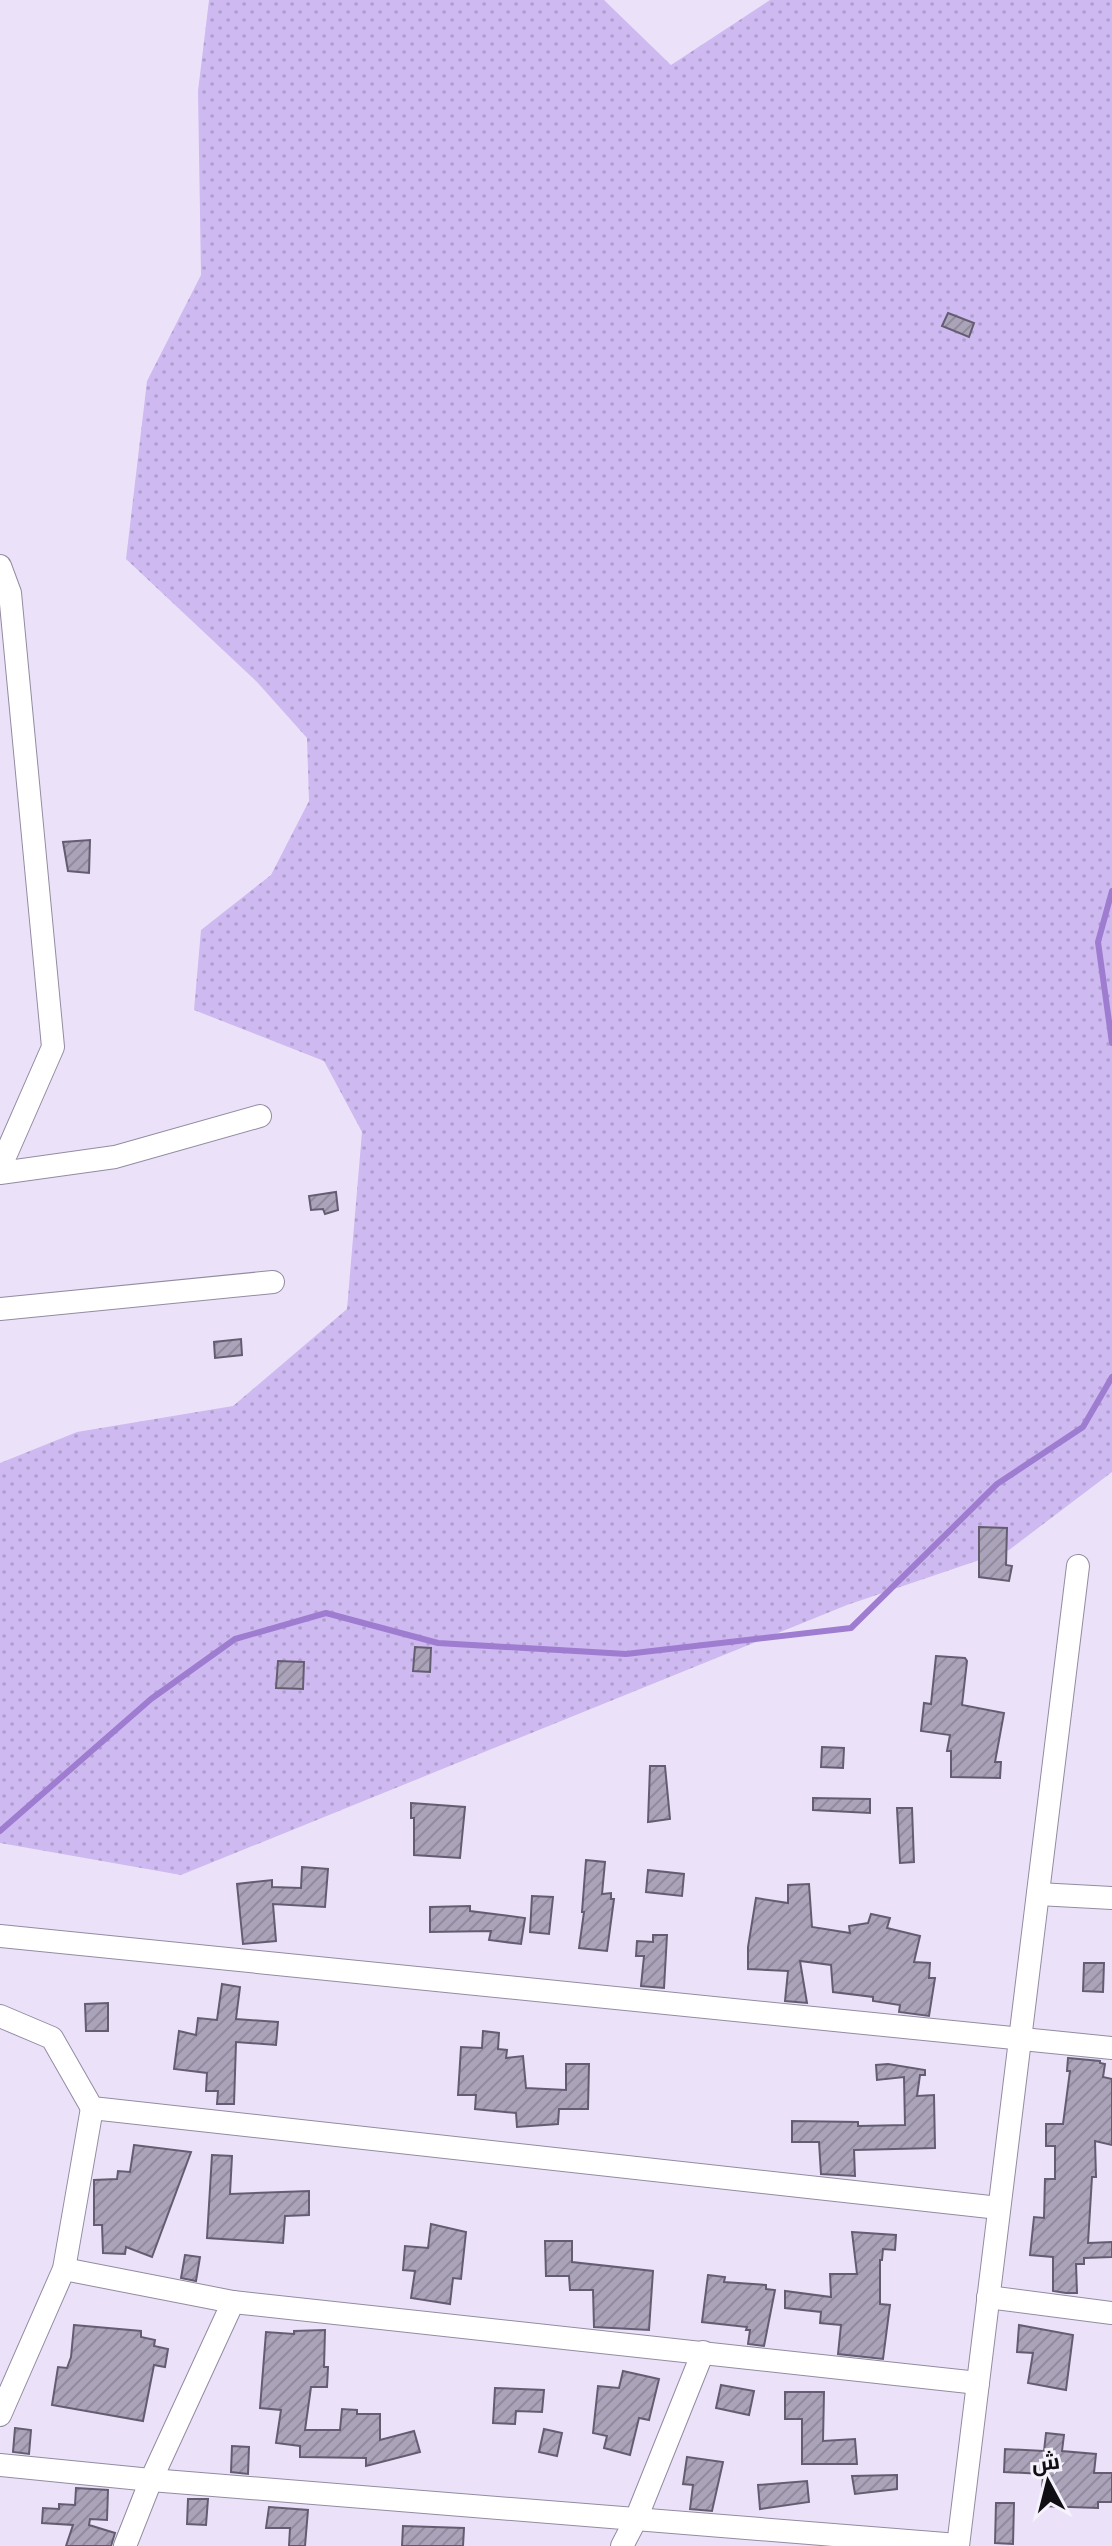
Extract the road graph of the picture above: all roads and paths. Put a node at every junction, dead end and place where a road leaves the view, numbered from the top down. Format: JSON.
{"nodes":[{"id":1,"x":0,"y":566,"type":"edge"},
{"id":2,"x":260,"y":1116,"type":"dead end"},
{"id":3,"x":0,"y":1171,"type":"edge"},
{"id":4,"x":273,"y":1282,"type":"dead end"},
{"id":5,"x":0,"y":1309,"type":"edge"},
{"id":6,"x":1078,"y":1566,"type":"dead end"},
{"id":7,"x":1038,"y":1894,"type":"junction"},
{"id":8,"x":1112,"y":1898,"type":"edge"},
{"id":9,"x":0,"y":1936,"type":"edge"},
{"id":10,"x":0,"y":2016,"type":"edge"},
{"id":11,"x":1020,"y":2039,"type":"junction"},
{"id":12,"x":1112,"y":2048,"type":"edge"},
{"id":13,"x":92,"y":2108,"type":"junction"},
{"id":14,"x":999,"y":2208,"type":"junction"},
{"id":15,"x":64,"y":2269,"type":"junction"},
{"id":16,"x":988,"y":2297,"type":"junction"},
{"id":17,"x":233,"y":2302,"type":"junction"},
{"id":18,"x":1112,"y":2313,"type":"edge"},
{"id":19,"x":703,"y":2352,"type":"junction"},
{"id":20,"x":978,"y":2383,"type":"junction"},
{"id":21,"x":0,"y":2415,"type":"edge"},
{"id":22,"x":0,"y":2465,"type":"edge"},
{"id":23,"x":151,"y":2480,"type":"junction"},
{"id":24,"x":636,"y":2519,"type":"junction"},
{"id":25,"x":958,"y":2545,"type":"edge"},
{"id":26,"x":125,"y":2546,"type":"edge"},
{"id":27,"x":622,"y":2546,"type":"edge"},
{"id":28,"x":634,"y":2546,"type":"edge"}],
"edges":[{"from":1,"to":3,"type":"street"},
{"from":2,"to":3,"type":"street"},
{"from":4,"to":5,"type":"street"},
{"from":6,"to":7,"type":"street"},
{"from":7,"to":8,"type":"street"},
{"from":7,"to":11,"type":"street"},
{"from":9,"to":11,"type":"street"},
{"from":10,"to":13,"type":"street"},
{"from":11,"to":12,"type":"street"},
{"from":11,"to":14,"type":"street"},
{"from":13,"to":14,"type":"street"},
{"from":13,"to":15,"type":"street"},
{"from":14,"to":16,"type":"street"},
{"from":15,"to":17,"type":"street"},
{"from":15,"to":21,"type":"street"},
{"from":16,"to":18,"type":"street"},
{"from":16,"to":20,"type":"street"},
{"from":17,"to":19,"type":"street"},
{"from":17,"to":23,"type":"street"},
{"from":19,"to":20,"type":"street"},
{"from":19,"to":24,"type":"street"},
{"from":20,"to":25,"type":"street"},
{"from":22,"to":23,"type":"street"},
{"from":23,"to":24,"type":"street"},
{"from":23,"to":26,"type":"street"},
{"from":24,"to":25,"type":"street"},
{"from":24,"to":27,"type":"street"},
{"from":24,"to":28,"type":"street"}]}
